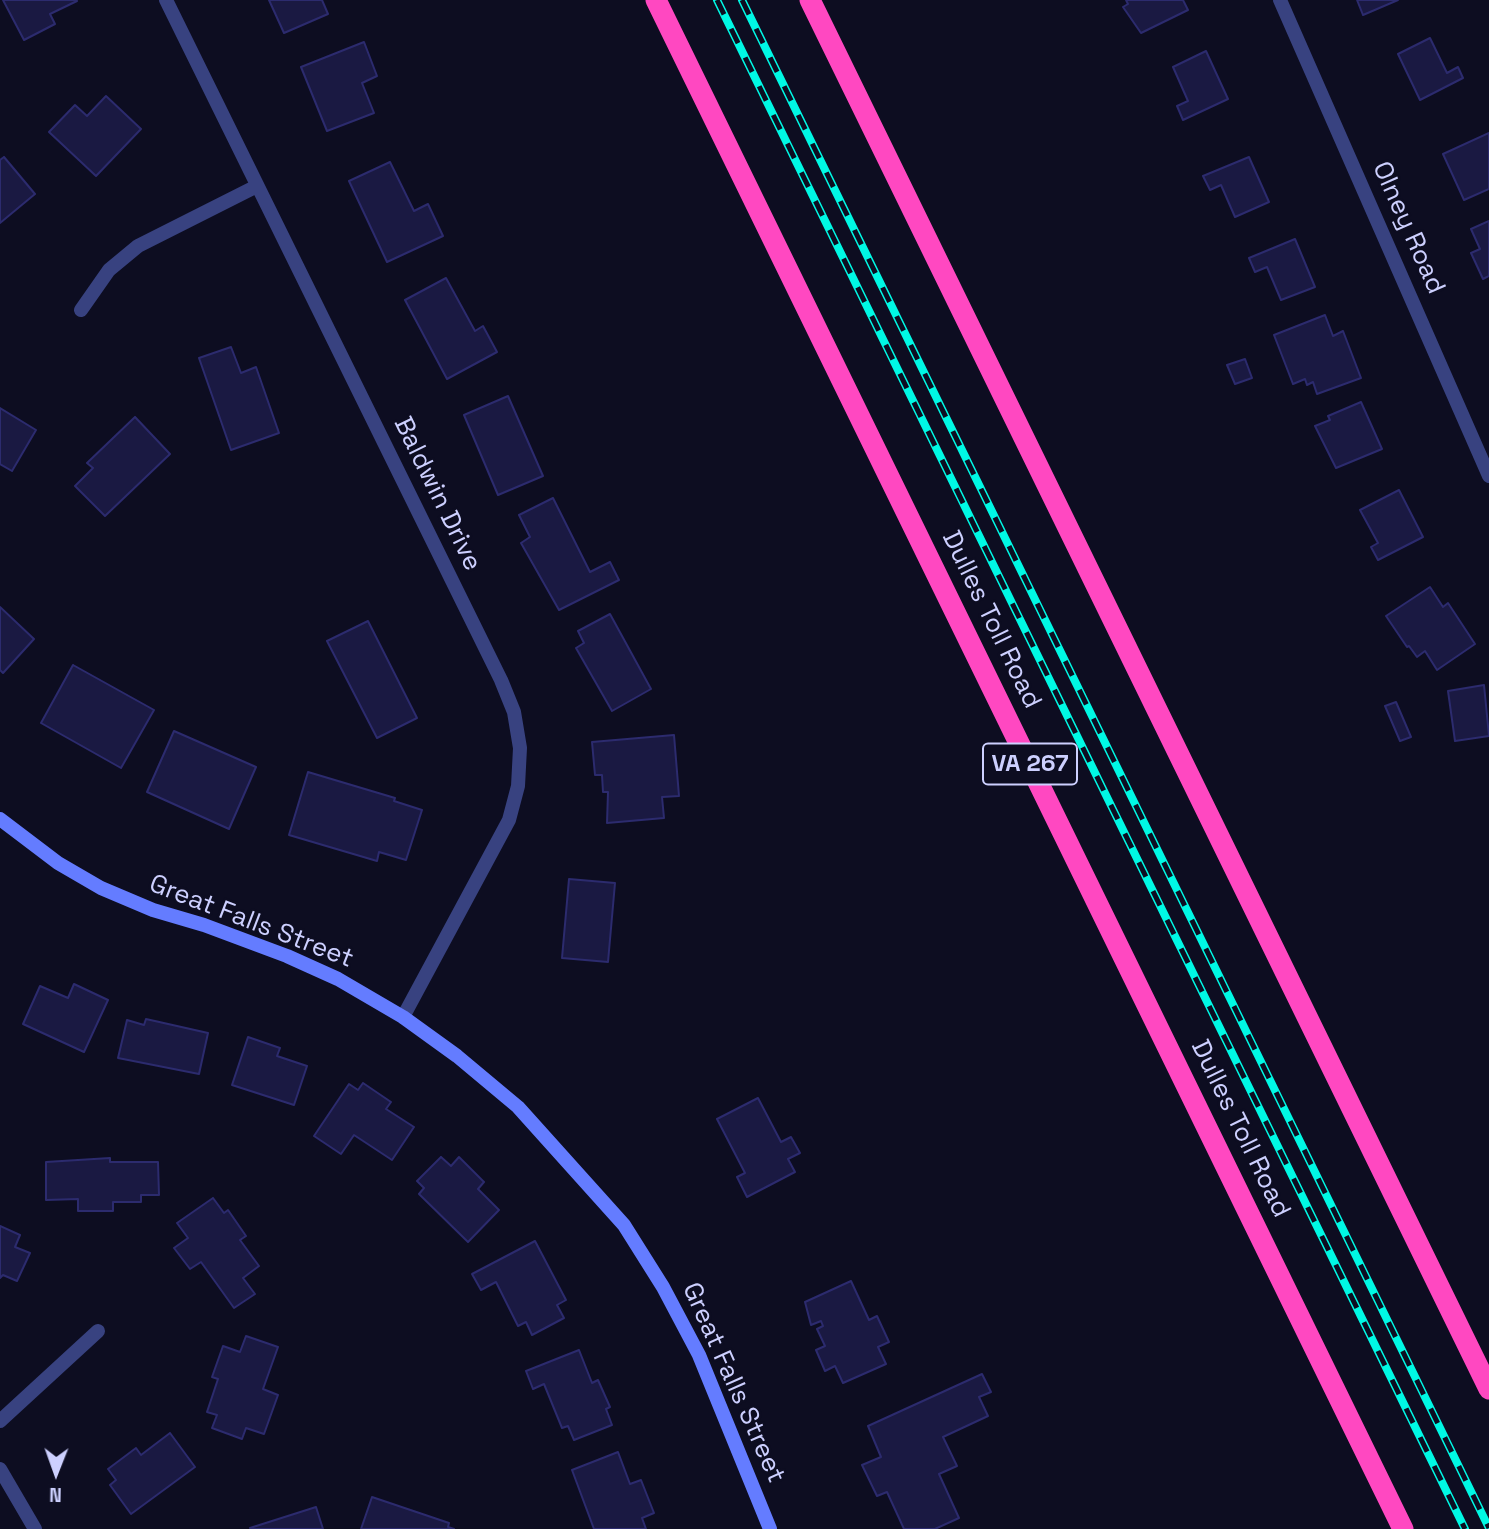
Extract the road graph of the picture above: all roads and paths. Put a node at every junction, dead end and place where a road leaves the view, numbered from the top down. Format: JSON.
{"nodes":[{"id":1,"x":166,"y":0,"type":"edge"},
{"id":2,"x":656,"y":0,"type":"edge"},
{"id":3,"x":810,"y":0,"type":"edge"},
{"id":4,"x":1280,"y":0,"type":"edge"},
{"id":5,"x":257,"y":186,"type":"junction"},
{"id":6,"x":82,"y":310,"type":"dead end"},
{"id":7,"x":1489,"y":476,"type":"edge"},
{"id":8,"x":0,"y":819,"type":"edge"},
{"id":9,"x":403,"y":1017,"type":"junction"},
{"id":10,"x":98,"y":1331,"type":"dead end"},
{"id":11,"x":1489,"y":1388,"type":"edge"},
{"id":12,"x":0,"y":1421,"type":"edge"},
{"id":13,"x":0,"y":1469,"type":"edge"},
{"id":14,"x":35,"y":1529,"type":"edge"},
{"id":15,"x":770,"y":1529,"type":"edge"},
{"id":16,"x":1403,"y":1529,"type":"edge"}],
"edges":[{"from":1,"to":5,"type":"street","name":"Baldwin Drive"},
{"from":2,"to":16,"type":"highway","name":"Dulles Toll Road","number":"VA 267"},
{"from":3,"to":11,"type":"highway"},
{"from":4,"to":7,"type":"street","name":"Olney Road"},
{"from":5,"to":6,"type":"street"},
{"from":5,"to":9,"type":"street","name":"Baldwin Drive"},
{"from":8,"to":9,"type":"main road","name":"Great Falls Street"},
{"from":9,"to":15,"type":"main road","name":"Great Falls Street"},
{"from":10,"to":12,"type":"street"},
{"from":13,"to":14,"type":"street"}]}
